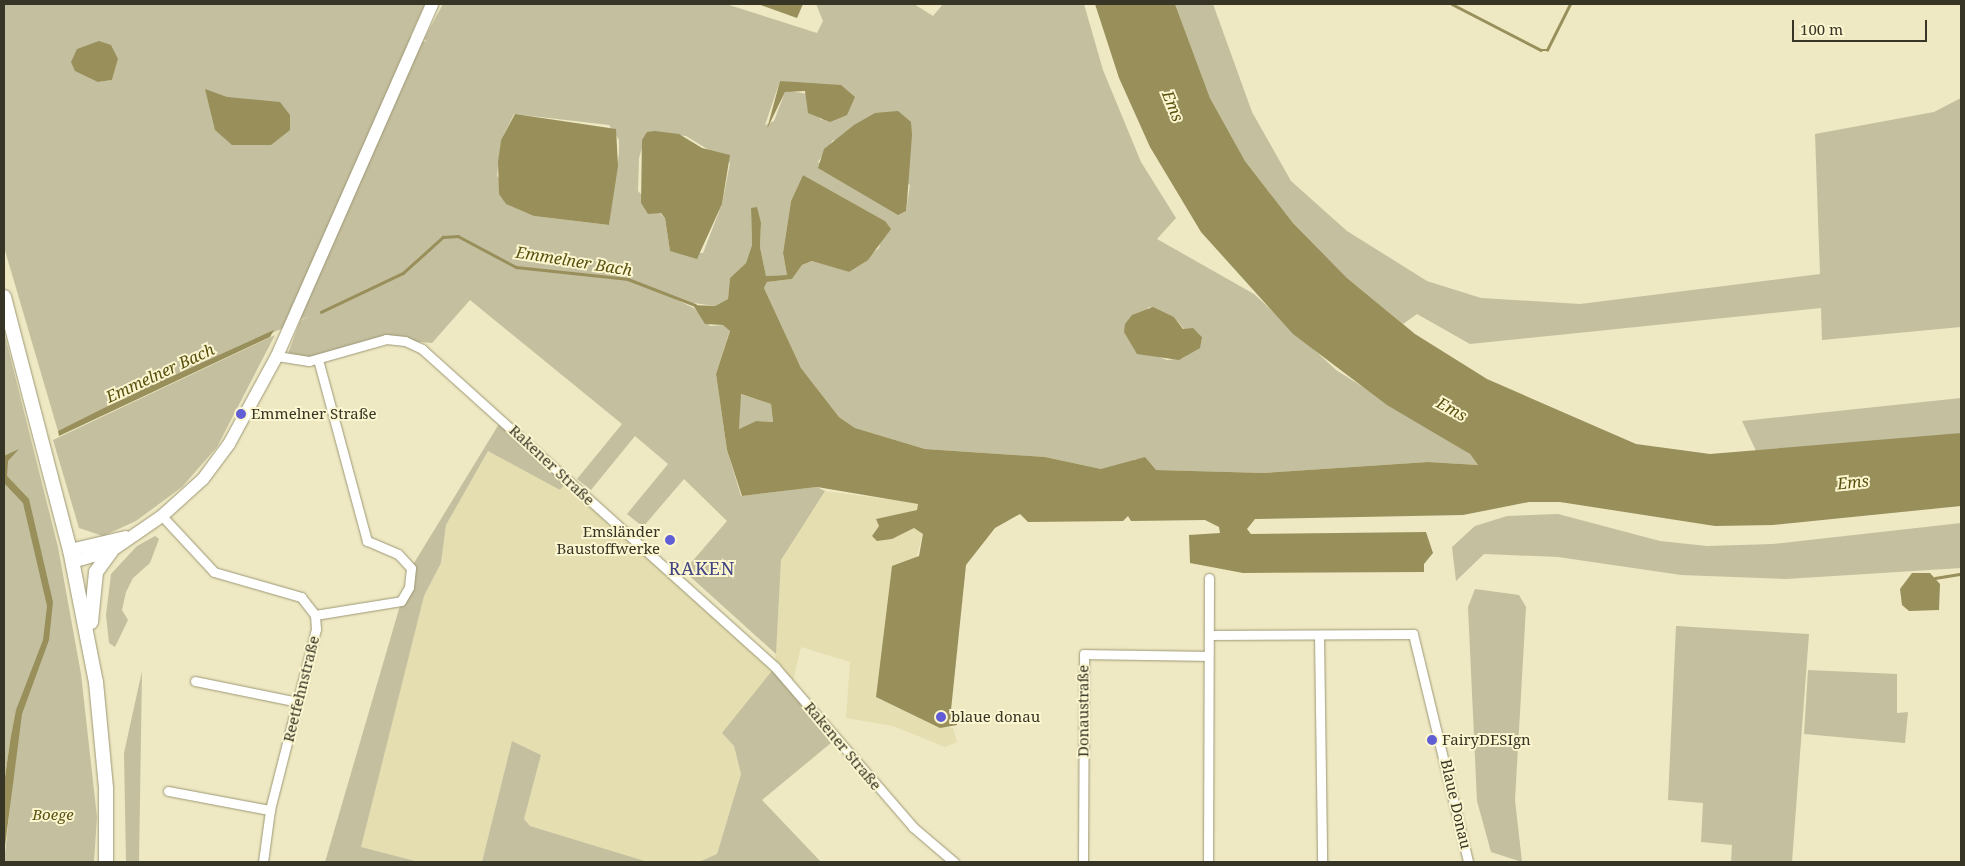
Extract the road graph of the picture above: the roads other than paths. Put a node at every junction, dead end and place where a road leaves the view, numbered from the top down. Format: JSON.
{"nodes":[{"id":1,"x":432,"y":4,"type":"edge"},
{"id":2,"x":4,"y":297,"type":"edge"},
{"id":3,"x":277,"y":356,"type":"junction"},
{"id":4,"x":318,"y":359,"type":"junction"},
{"id":5,"x":162,"y":516,"type":"junction"},
{"id":6,"x":136,"y":534,"type":"junction"},
{"id":7,"x":112,"y":552,"type":"junction"},
{"id":8,"x":71,"y":556,"type":"junction"},
{"id":9,"x":1209,"y":578,"type":"dead end"},
{"id":10,"x":315,"y":615,"type":"junction"},
{"id":11,"x":1209,"y":635,"type":"junction"},
{"id":12,"x":1319,"y":635,"type":"junction"},
{"id":13,"x":1208,"y":656,"type":"junction"},
{"id":14,"x":94,"y":668,"type":"junction"},
{"id":15,"x":195,"y":681,"type":"dead end"},
{"id":16,"x":298,"y":702,"type":"junction"},
{"id":17,"x":168,"y":791,"type":"dead end"},
{"id":18,"x":270,"y":810,"type":"junction"},
{"id":19,"x":106,"y":862,"type":"edge"},
{"id":20,"x":263,"y":862,"type":"edge"},
{"id":21,"x":954,"y":862,"type":"edge"},
{"id":22,"x":1083,"y":862,"type":"edge"},
{"id":23,"x":1208,"y":862,"type":"edge"},
{"id":24,"x":1322,"y":862,"type":"edge"},
{"id":25,"x":1468,"y":862,"type":"edge"}],
"edges":[{"from":1,"to":3,"type":"street"},
{"from":2,"to":8,"type":"main road"},
{"from":3,"to":4,"type":"street","name":"Rakener Straße"},
{"from":3,"to":5,"type":"street"},
{"from":4,"to":10,"type":"street"},
{"from":4,"to":21,"type":"street","name":"Rakener Straße"},
{"from":5,"to":6,"type":"street"},
{"from":5,"to":10,"type":"street","name":"Reetfehnstraße"},
{"from":6,"to":7,"type":"street"},
{"from":6,"to":8,"type":"street"},
{"from":7,"to":8,"type":"street"},
{"from":7,"to":14,"type":"main road"},
{"from":8,"to":14,"type":"main road"},
{"from":9,"to":11,"type":"street"},
{"from":10,"to":16,"type":"street","name":"Reetfehnstraße"},
{"from":11,"to":12,"type":"street","name":"Blaue Donau"},
{"from":11,"to":13,"type":"street"},
{"from":12,"to":24,"type":"street"},
{"from":12,"to":25,"type":"street","name":"Blaue Donau"},
{"from":13,"to":22,"type":"street","name":"Donaustraße"},
{"from":13,"to":23,"type":"street"},
{"from":14,"to":19,"type":"main road"},
{"from":15,"to":16,"type":"street"},
{"from":16,"to":18,"type":"street","name":"Reetfehnstraße"},
{"from":17,"to":18,"type":"street"},
{"from":18,"to":20,"type":"street","name":"Reetfehnstraße"}]}
